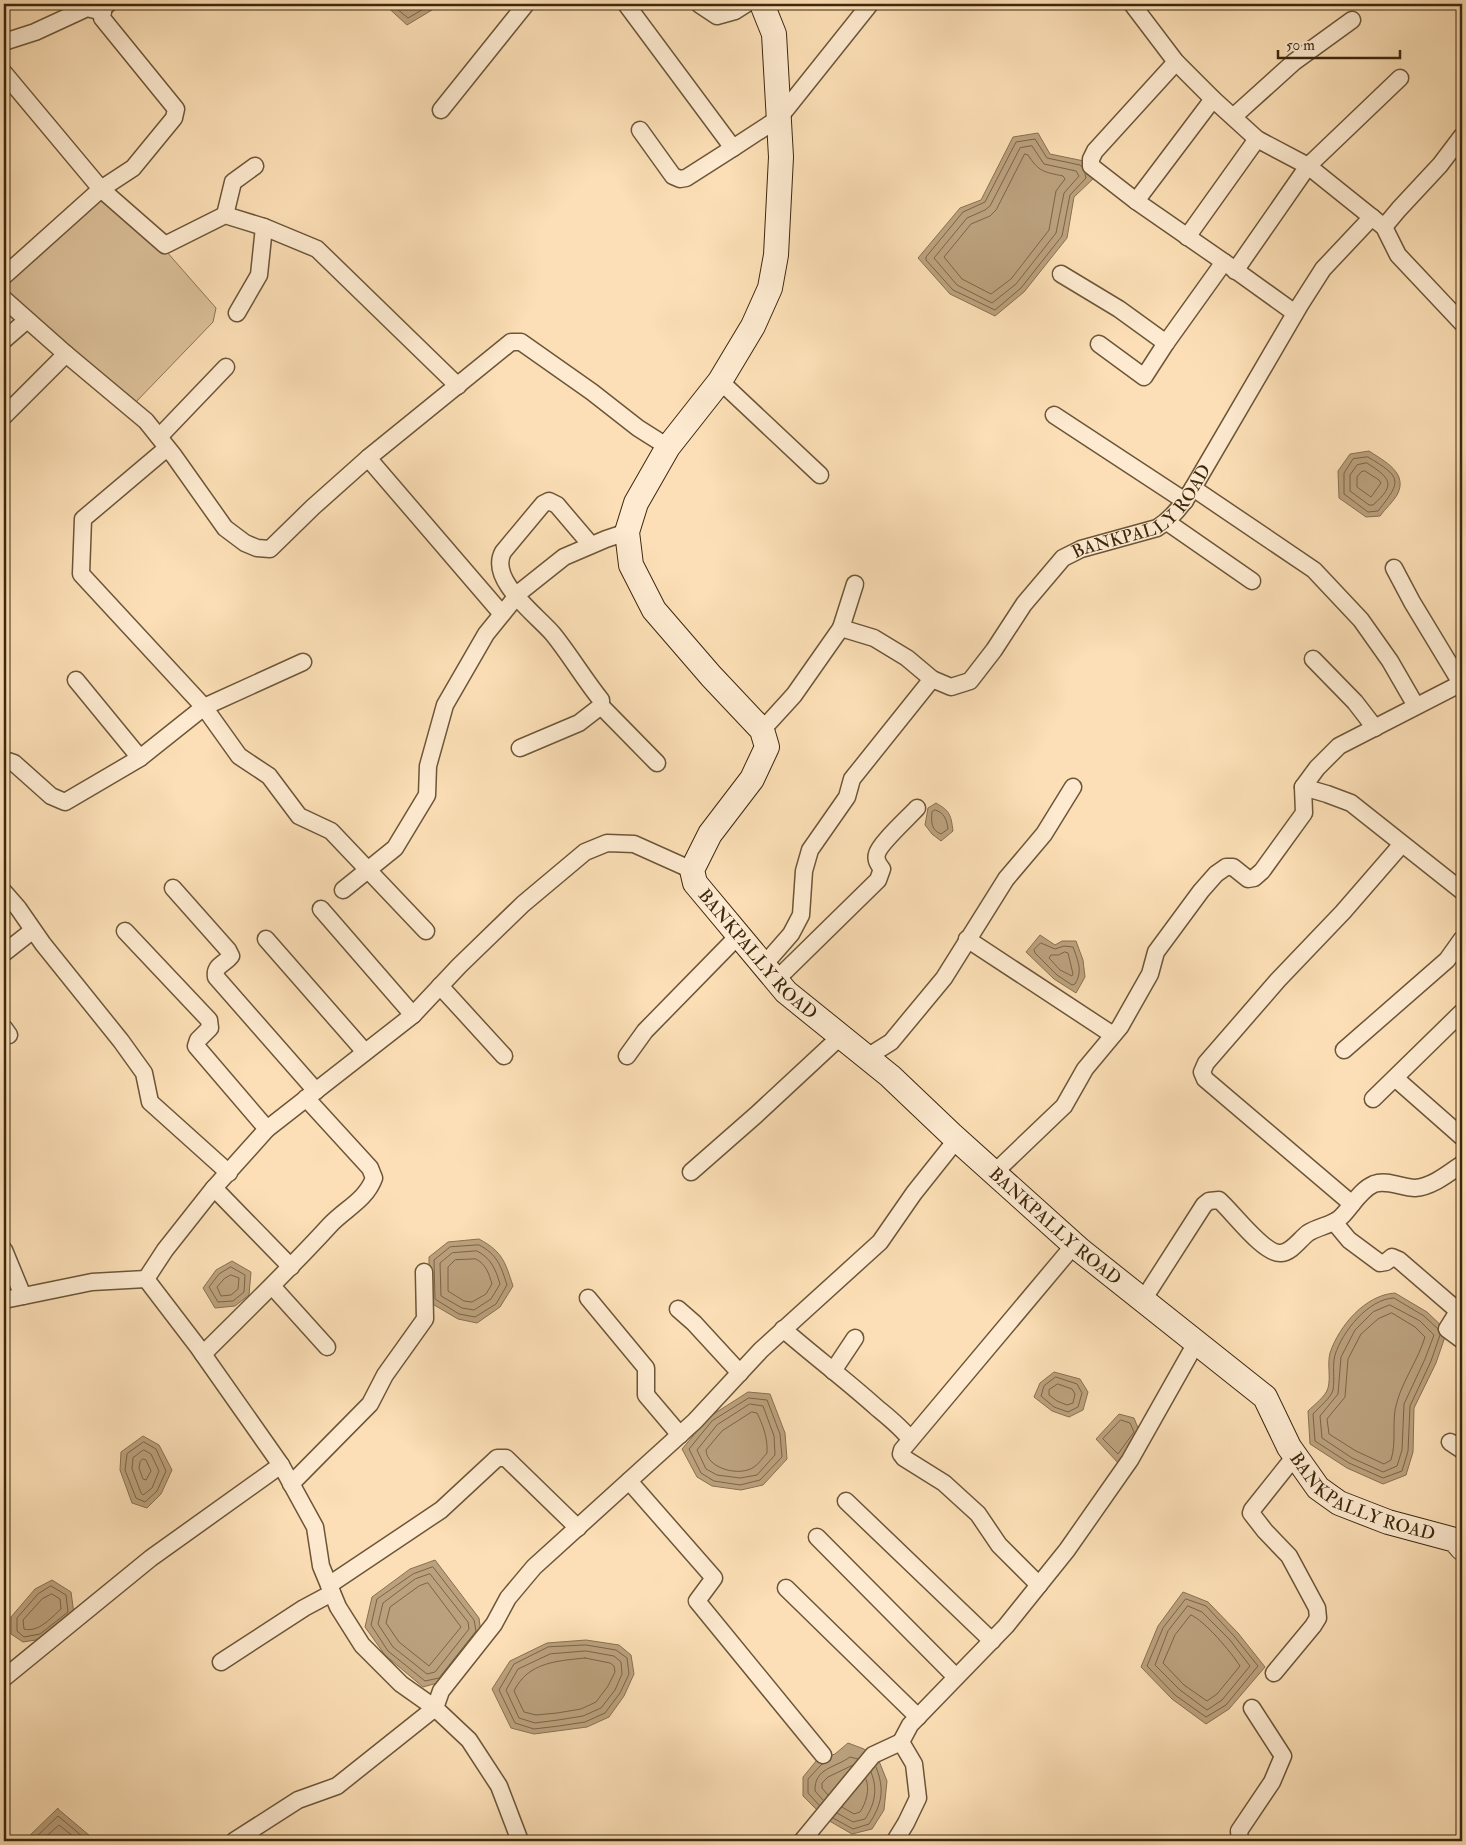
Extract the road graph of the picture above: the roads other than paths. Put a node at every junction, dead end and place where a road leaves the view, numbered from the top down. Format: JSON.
{"nodes":[{"id":1,"x":526,"y":4,"type":"edge"},
{"id":2,"x":626,"y":4,"type":"edge"},
{"id":3,"x":698,"y":4,"type":"edge"},
{"id":4,"x":759,"y":4,"type":"edge"},
{"id":5,"x":870,"y":4,"type":"edge"},
{"id":6,"x":1132,"y":4,"type":"edge"},
{"id":7,"x":105,"y":8,"type":"edge"},
{"id":8,"x":1352,"y":20,"type":"dead end"},
{"id":9,"x":4,"y":42,"type":"edge"},
{"id":10,"x":1176,"y":62,"type":"junction"},
{"id":11,"x":4,"y":73,"type":"edge"},
{"id":12,"x":1400,"y":78,"type":"dead end"},
{"id":13,"x":1214,"y":99,"type":"junction"},
{"id":14,"x":441,"y":110,"type":"dead end"},
{"id":15,"x":1233,"y":117,"type":"junction"},
{"id":16,"x":779,"y":118,"type":"junction"},
{"id":17,"x":640,"y":130,"type":"dead end"},
{"id":18,"x":1462,"y":136,"type":"edge"},
{"id":19,"x":1257,"y":139,"type":"junction"},
{"id":20,"x":733,"y":148,"type":"junction"},
{"id":21,"x":255,"y":166,"type":"dead end"},
{"id":22,"x":1308,"y":166,"type":"junction"},
{"id":23,"x":101,"y":189,"type":"junction"},
{"id":24,"x":1136,"y":201,"type":"junction"},
{"id":25,"x":225,"y":215,"type":"junction"},
{"id":26,"x":1378,"y":222,"type":"junction"},
{"id":27,"x":264,"y":227,"type":"junction"},
{"id":28,"x":1187,"y":237,"type":"junction"},
{"id":29,"x":1230,"y":267,"type":"junction"},
{"id":30,"x":1062,"y":274,"type":"dead end"},
{"id":31,"x":4,"y":276,"type":"edge"},
{"id":32,"x":4,"y":299,"type":"edge"},
{"id":33,"x":237,"y":313,"type":"dead end"},
{"id":34,"x":1295,"y":313,"type":"junction"},
{"id":35,"x":28,"y":320,"type":"junction"},
{"id":36,"x":1462,"y":323,"type":"edge"},
{"id":37,"x":4,"y":340,"type":"edge"},
{"id":38,"x":1166,"y":343,"type":"junction"},
{"id":39,"x":1098,"y":344,"type":"dead end"},
{"id":40,"x":66,"y":354,"type":"junction"},
{"id":41,"x":226,"y":367,"type":"dead end"},
{"id":42,"x":720,"y":381,"type":"junction"},
{"id":43,"x":458,"y":386,"type":"junction"},
{"id":44,"x":1054,"y":415,"type":"dead end"},
{"id":45,"x":4,"y":416,"type":"edge"},
{"id":46,"x":163,"y":442,"type":"junction"},
{"id":47,"x":668,"y":447,"type":"junction"},
{"id":48,"x":368,"y":458,"type":"junction"},
{"id":49,"x":820,"y":475,"type":"dead end"},
{"id":50,"x":1189,"y":494,"type":"junction"},
{"id":51,"x":1167,"y":522,"type":"junction"},
{"id":52,"x":627,"y":532,"type":"junction"},
{"id":53,"x":591,"y":545,"type":"junction"},
{"id":54,"x":1394,"y":568,"type":"dead end"},
{"id":55,"x":1252,"y":581,"type":"dead end"},
{"id":56,"x":855,"y":584,"type":"dead end"},
{"id":57,"x":516,"y":596,"type":"junction"},
{"id":58,"x":502,"y":614,"type":"junction"},
{"id":59,"x":841,"y":628,"type":"junction"},
{"id":60,"x":1313,"y":659,"type":"dead end"},
{"id":61,"x":303,"y":662,"type":"dead end"},
{"id":62,"x":932,"y":679,"type":"junction"},
{"id":63,"x":76,"y":680,"type":"dead end"},
{"id":64,"x":1461,"y":683,"type":"edge"},
{"id":65,"x":601,"y":706,"type":"junction"},
{"id":66,"x":1416,"y":706,"type":"junction"},
{"id":67,"x":204,"y":708,"type":"junction"},
{"id":68,"x":1375,"y":728,"type":"junction"},
{"id":69,"x":762,"y":730,"type":"junction"},
{"id":70,"x":520,"y":748,"type":"dead end"},
{"id":71,"x":140,"y":758,"type":"junction"},
{"id":72,"x":4,"y":763,"type":"edge"},
{"id":73,"x":657,"y":763,"type":"dead end"},
{"id":74,"x":1073,"y":787,"type":"dead end"},
{"id":75,"x":1303,"y":787,"type":"junction"},
{"id":76,"x":917,"y":808,"type":"dead end"},
{"id":77,"x":1402,"y":844,"type":"junction"},
{"id":78,"x":369,"y":869,"type":"junction"},
{"id":79,"x":692,"y":870,"type":"junction"},
{"id":80,"x":173,"y":888,"type":"dead end"},
{"id":81,"x":343,"y":890,"type":"dead end"},
{"id":82,"x":1462,"y":891,"type":"edge"},
{"id":83,"x":4,"y":892,"type":"edge"},
{"id":84,"x":322,"y":909,"type":"dead end"},
{"id":85,"x":32,"y":930,"type":"junction"},
{"id":86,"x":426,"y":931,"type":"dead end"},
{"id":87,"x":125,"y":932,"type":"dead end"},
{"id":88,"x":738,"y":936,"type":"junction"},
{"id":89,"x":967,"y":939,"type":"junction"},
{"id":90,"x":1462,"y":939,"type":"edge"},
{"id":91,"x":266,"y":940,"type":"dead end"},
{"id":92,"x":4,"y":953,"type":"edge"},
{"id":93,"x":770,"y":973,"type":"junction"},
{"id":94,"x":440,"y":986,"type":"junction"},
{"id":95,"x":1462,"y":1012,"type":"edge"},
{"id":96,"x":413,"y":1015,"type":"junction"},
{"id":97,"x":1113,"y":1035,"type":"junction"},
{"id":98,"x":841,"y":1036,"type":"junction"},
{"id":99,"x":1344,"y":1050,"type":"dead end"},
{"id":100,"x":365,"y":1052,"type":"junction"},
{"id":101,"x":504,"y":1056,"type":"dead end"},
{"id":102,"x":627,"y":1056,"type":"dead end"},
{"id":103,"x":867,"y":1057,"type":"junction"},
{"id":104,"x":1395,"y":1078,"type":"junction"},
{"id":105,"x":311,"y":1094,"type":"junction"},
{"id":106,"x":1373,"y":1099,"type":"dead end"},
{"id":107,"x":267,"y":1129,"type":"junction"},
{"id":108,"x":1462,"y":1137,"type":"edge"},
{"id":109,"x":957,"y":1139,"type":"junction"},
{"id":110,"x":1462,"y":1164,"type":"edge"},
{"id":111,"x":691,"y":1172,"type":"dead end"},
{"id":112,"x":229,"y":1173,"type":"junction"},
{"id":113,"x":994,"y":1173,"type":"junction"},
{"id":114,"x":214,"y":1188,"type":"junction"},
{"id":115,"x":1352,"y":1204,"type":"junction"},
{"id":116,"x":1334,"y":1222,"type":"junction"},
{"id":117,"x":1074,"y":1245,"type":"junction"},
{"id":118,"x":4,"y":1250,"type":"edge"},
{"id":119,"x":291,"y":1267,"type":"junction"},
{"id":120,"x":424,"y":1272,"type":"dead end"},
{"id":121,"x":146,"y":1279,"type":"junction"},
{"id":122,"x":272,"y":1286,"type":"junction"},
{"id":123,"x":23,"y":1296,"type":"junction"},
{"id":124,"x":588,"y":1298,"type":"dead end"},
{"id":125,"x":4,"y":1300,"type":"edge"},
{"id":126,"x":1143,"y":1300,"type":"junction"},
{"id":127,"x":678,"y":1309,"type":"dead end"},
{"id":128,"x":784,"y":1329,"type":"junction"},
{"id":129,"x":855,"y":1338,"type":"dead end"},
{"id":130,"x":1462,"y":1340,"type":"edge"},
{"id":131,"x":1196,"y":1342,"type":"junction"},
{"id":132,"x":327,"y":1347,"type":"dead end"},
{"id":133,"x":203,"y":1354,"type":"junction"},
{"id":134,"x":832,"y":1371,"type":"junction"},
{"id":135,"x":740,"y":1372,"type":"junction"},
{"id":136,"x":680,"y":1435,"type":"junction"},
{"id":137,"x":910,"y":1439,"type":"junction"},
{"id":138,"x":1295,"y":1456,"type":"junction"},
{"id":139,"x":282,"y":1465,"type":"junction"},
{"id":140,"x":629,"y":1481,"type":"junction"},
{"id":141,"x":291,"y":1484,"type":"junction"},
{"id":142,"x":846,"y":1502,"type":"dead end"},
{"id":143,"x":578,"y":1528,"type":"junction"},
{"id":144,"x":817,"y":1537,"type":"dead end"},
{"id":145,"x":1461,"y":1546,"type":"edge"},
{"id":146,"x":1039,"y":1584,"type":"junction"},
{"id":147,"x":786,"y":1588,"type":"dead end"},
{"id":148,"x":331,"y":1589,"type":"junction"},
{"id":149,"x":992,"y":1640,"type":"junction"},
{"id":150,"x":221,"y":1662,"type":"dead end"},
{"id":151,"x":1274,"y":1673,"type":"dead end"},
{"id":152,"x":956,"y":1677,"type":"junction"},
{"id":153,"x":4,"y":1678,"type":"edge"},
{"id":154,"x":435,"y":1708,"type":"junction"},
{"id":155,"x":1252,"y":1708,"type":"dead end"},
{"id":156,"x":918,"y":1717,"type":"junction"},
{"id":157,"x":901,"y":1742,"type":"junction"},
{"id":158,"x":823,"y":1755,"type":"dead end"},
{"id":159,"x":234,"y":1841,"type":"edge"},
{"id":160,"x":520,"y":1841,"type":"edge"},
{"id":161,"x":802,"y":1841,"type":"edge"},
{"id":162,"x":895,"y":1841,"type":"edge"},
{"id":163,"x":1240,"y":1841,"type":"edge"}],
"edges":[{"from":1,"to":14,"type":"street"},
{"from":2,"to":20,"type":"street"},
{"from":3,"to":4,"type":"street"},
{"from":4,"to":16,"type":"street"},
{"from":5,"to":16,"type":"street"},
{"from":6,"to":10,"type":"street"},
{"from":7,"to":9,"type":"street"},
{"from":7,"to":23,"type":"street"},
{"from":8,"to":15,"type":"street"},
{"from":10,"to":13,"type":"street"},
{"from":10,"to":24,"type":"street"},
{"from":11,"to":23,"type":"street"},
{"from":12,"to":22,"type":"street"},
{"from":13,"to":15,"type":"street"},
{"from":13,"to":24,"type":"street"},
{"from":15,"to":19,"type":"street"},
{"from":16,"to":20,"type":"street"},
{"from":16,"to":42,"type":"street"},
{"from":17,"to":20,"type":"street"},
{"from":18,"to":26,"type":"street","name":"BANKPALLY ROAD"},
{"from":19,"to":22,"type":"street"},
{"from":19,"to":28,"type":"street"},
{"from":21,"to":25,"type":"street"},
{"from":22,"to":26,"type":"street"},
{"from":22,"to":29,"type":"street"},
{"from":23,"to":25,"type":"street"},
{"from":23,"to":31,"type":"street"},
{"from":24,"to":28,"type":"street"},
{"from":25,"to":27,"type":"street"},
{"from":26,"to":34,"type":"street","name":"BANKPALLY ROAD"},
{"from":26,"to":36,"type":"street"},
{"from":27,"to":33,"type":"street"},
{"from":27,"to":43,"type":"street"},
{"from":28,"to":29,"type":"street"},
{"from":29,"to":34,"type":"street"},
{"from":29,"to":38,"type":"street"},
{"from":30,"to":38,"type":"street"},
{"from":32,"to":35,"type":"street"},
{"from":34,"to":50,"type":"street","name":"BANKPALLY ROAD"},
{"from":35,"to":37,"type":"street"},
{"from":35,"to":40,"type":"street"},
{"from":38,"to":39,"type":"street"},
{"from":40,"to":45,"type":"street"},
{"from":40,"to":46,"type":"street"},
{"from":41,"to":46,"type":"street"},
{"from":42,"to":47,"type":"street"},
{"from":42,"to":49,"type":"street"},
{"from":43,"to":47,"type":"street"},
{"from":43,"to":48,"type":"street"},
{"from":44,"to":50,"type":"street"},
{"from":46,"to":48,"type":"street"},
{"from":46,"to":67,"type":"street"},
{"from":47,"to":52,"type":"street"},
{"from":48,"to":58,"type":"street"},
{"from":50,"to":51,"type":"street","name":"BANKPALLY ROAD"},
{"from":50,"to":66,"type":"street"},
{"from":51,"to":55,"type":"street"},
{"from":51,"to":62,"type":"street","name":"BANKPALLY ROAD"},
{"from":52,"to":53,"type":"street"},
{"from":52,"to":69,"type":"street"},
{"from":53,"to":57,"type":"street"},
{"from":53,"to":57,"type":"street"},
{"from":54,"to":64,"type":"street"},
{"from":56,"to":59,"type":"street"},
{"from":57,"to":58,"type":"street"},
{"from":57,"to":65,"type":"street"},
{"from":58,"to":78,"type":"street"},
{"from":59,"to":62,"type":"street","name":"BANKPALLY ROAD"},
{"from":59,"to":69,"type":"street"},
{"from":60,"to":68,"type":"street"},
{"from":61,"to":67,"type":"street"},
{"from":62,"to":93,"type":"street"},
{"from":63,"to":71,"type":"street"},
{"from":64,"to":66,"type":"street"},
{"from":65,"to":70,"type":"street"},
{"from":65,"to":73,"type":"street"},
{"from":66,"to":68,"type":"street"},
{"from":67,"to":71,"type":"street"},
{"from":67,"to":78,"type":"street"},
{"from":68,"to":75,"type":"street"},
{"from":69,"to":79,"type":"street","name":"BANKPALLY ROAD"},
{"from":71,"to":72,"type":"street"},
{"from":74,"to":89,"type":"street"},
{"from":75,"to":77,"type":"street"},
{"from":75,"to":97,"type":"street"},
{"from":76,"to":93,"type":"street"},
{"from":77,"to":82,"type":"street"},
{"from":77,"to":115,"type":"street"},
{"from":78,"to":81,"type":"street"},
{"from":78,"to":86,"type":"street"},
{"from":79,"to":88,"type":"street","name":"BANKPALLY ROAD"},
{"from":79,"to":94,"type":"street"},
{"from":80,"to":105,"type":"street"},
{"from":83,"to":85,"type":"street"},
{"from":84,"to":96,"type":"street"},
{"from":85,"to":92,"type":"street"},
{"from":85,"to":112,"type":"street"},
{"from":87,"to":107,"type":"street"},
{"from":88,"to":93,"type":"street","name":"BANKPALLY ROAD"},
{"from":88,"to":102,"type":"street"},
{"from":89,"to":97,"type":"street"},
{"from":89,"to":103,"type":"street"},
{"from":90,"to":99,"type":"street"},
{"from":91,"to":100,"type":"street"},
{"from":93,"to":98,"type":"street","name":"BANKPALLY ROAD"},
{"from":94,"to":96,"type":"street"},
{"from":94,"to":101,"type":"street"},
{"from":95,"to":104,"type":"street"},
{"from":96,"to":100,"type":"street"},
{"from":97,"to":113,"type":"street"},
{"from":98,"to":103,"type":"street","name":"BANKPALLY ROAD"},
{"from":98,"to":111,"type":"street"},
{"from":100,"to":105,"type":"street"},
{"from":103,"to":109,"type":"street","name":"BANKPALLY ROAD"},
{"from":104,"to":106,"type":"street"},
{"from":104,"to":108,"type":"street"},
{"from":105,"to":107,"type":"street"},
{"from":105,"to":119,"type":"street"},
{"from":107,"to":112,"type":"street"},
{"from":109,"to":113,"type":"street","name":"BANKPALLY ROAD"},
{"from":109,"to":128,"type":"street"},
{"from":110,"to":115,"type":"street"},
{"from":112,"to":114,"type":"street"},
{"from":113,"to":117,"type":"street","name":"BANKPALLY ROAD"},
{"from":114,"to":119,"type":"street"},
{"from":114,"to":121,"type":"street"},
{"from":115,"to":116,"type":"street"},
{"from":116,"to":126,"type":"street"},
{"from":116,"to":130,"type":"street"},
{"from":117,"to":126,"type":"street","name":"BANKPALLY ROAD"},
{"from":117,"to":137,"type":"street"},
{"from":118,"to":123,"type":"street"},
{"from":119,"to":122,"type":"street"},
{"from":120,"to":141,"type":"street"},
{"from":121,"to":123,"type":"street"},
{"from":121,"to":133,"type":"street"},
{"from":122,"to":132,"type":"street"},
{"from":122,"to":133,"type":"street"},
{"from":123,"to":125,"type":"street"},
{"from":124,"to":136,"type":"street"},
{"from":126,"to":131,"type":"street","name":"BANKPALLY ROAD"},
{"from":127,"to":135,"type":"street"},
{"from":128,"to":134,"type":"street"},
{"from":128,"to":135,"type":"street"},
{"from":129,"to":134,"type":"street"},
{"from":131,"to":138,"type":"street","name":"BANKPALLY ROAD"},
{"from":131,"to":146,"type":"street"},
{"from":133,"to":139,"type":"street"},
{"from":134,"to":137,"type":"street"},
{"from":135,"to":136,"type":"street"},
{"from":136,"to":140,"type":"street"},
{"from":137,"to":146,"type":"street"},
{"from":138,"to":145,"type":"street","name":"BANKPALLY ROAD"},
{"from":138,"to":151,"type":"street"},
{"from":139,"to":141,"type":"street"},
{"from":139,"to":153,"type":"street"},
{"from":140,"to":143,"type":"street"},
{"from":140,"to":158,"type":"street"},
{"from":141,"to":148,"type":"street"},
{"from":142,"to":149,"type":"street"},
{"from":143,"to":148,"type":"street"},
{"from":143,"to":154,"type":"street"},
{"from":144,"to":152,"type":"street"},
{"from":146,"to":149,"type":"street"},
{"from":147,"to":156,"type":"street"},
{"from":148,"to":150,"type":"street"},
{"from":148,"to":154,"type":"street"},
{"from":149,"to":152,"type":"street"},
{"from":152,"to":156,"type":"street"},
{"from":154,"to":159,"type":"street"},
{"from":154,"to":160,"type":"street"},
{"from":155,"to":163,"type":"street"},
{"from":156,"to":157,"type":"street"},
{"from":157,"to":161,"type":"street"},
{"from":157,"to":162,"type":"street"}]}
